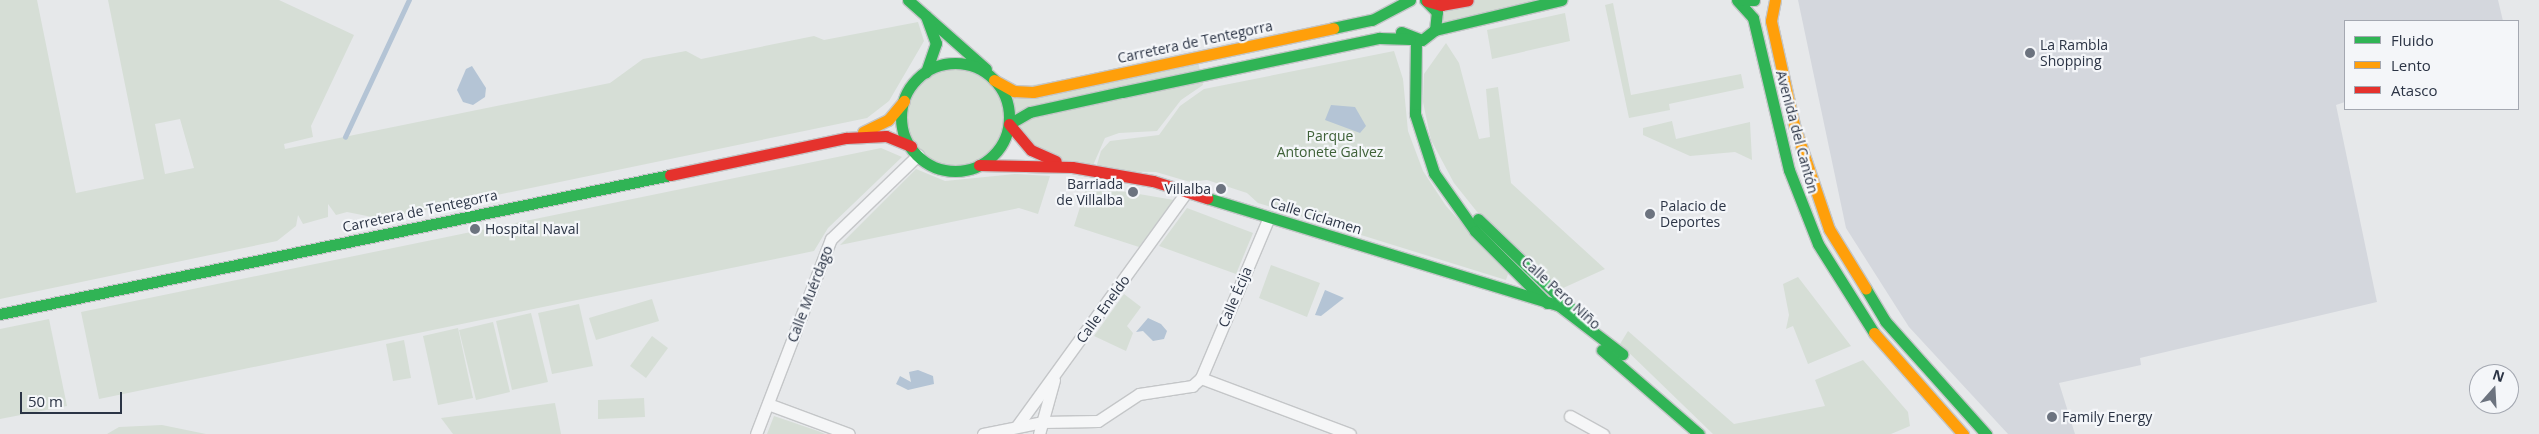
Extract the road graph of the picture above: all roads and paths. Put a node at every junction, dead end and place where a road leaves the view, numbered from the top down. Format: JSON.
{"nodes":[{"id":1,"x":1427,"y":0,"type":"edge"},
{"id":2,"x":1468,"y":0,"type":"edge"},
{"id":3,"x":1561,"y":0,"type":"edge"},
{"id":4,"x":1738,"y":0,"type":"edge"},
{"id":5,"x":1743,"y":0,"type":"edge"},
{"id":6,"x":1754,"y":0,"type":"edge"},
{"id":7,"x":1775,"y":0,"type":"edge"},
{"id":8,"x":911,"y":3,"type":"edge"},
{"id":9,"x":1406,"y":3,"type":"edge"},
{"id":10,"x":1435,"y":30,"type":"junction"},
{"id":11,"x":1413,"y":39,"type":"junction"},
{"id":12,"x":926,"y":72,"type":"junction"},
{"id":13,"x":993,"y":79,"type":"junction"},
{"id":14,"x":904,"y":101,"type":"junction"},
{"id":15,"x":1009,"y":124,"type":"junction"},
{"id":16,"x":846,"y":138,"type":"junction"},
{"id":17,"x":914,"y":150,"type":"junction"},
{"id":18,"x":1427,"y":155,"type":"junction"},
{"id":19,"x":979,"y":165,"type":"junction"},
{"id":20,"x":1072,"y":167,"type":"junction"},
{"id":21,"x":1187,"y":191,"type":"junction"},
{"id":22,"x":1269,"y":217,"type":"junction"},
{"id":23,"x":1512,"y":268,"type":"junction"},
{"id":24,"x":1501,"y":290,"type":"junction"},
{"id":25,"x":1549,"y":305,"type":"junction"},
{"id":26,"x":0,"y":314,"type":"edge"},
{"id":27,"x":1622,"y":354,"type":"junction"},
{"id":28,"x":1057,"y":371,"type":"junction"},
{"id":29,"x":1201,"y":378,"type":"junction"},
{"id":30,"x":768,"y":404,"type":"junction"},
{"id":31,"x":1570,"y":416,"type":"dead end"},
{"id":32,"x":1042,"y":422,"type":"junction"},
{"id":33,"x":1017,"y":426,"type":"junction"},
{"id":34,"x":756,"y":434,"type":"edge"},
{"id":35,"x":849,"y":434,"type":"edge"},
{"id":36,"x":983,"y":434,"type":"edge"},
{"id":37,"x":1039,"y":434,"type":"edge"},
{"id":38,"x":1350,"y":434,"type":"edge"},
{"id":39,"x":1603,"y":434,"type":"edge"},
{"id":40,"x":1699,"y":434,"type":"edge"},
{"id":41,"x":1963,"y":434,"type":"edge"},
{"id":42,"x":1986,"y":434,"type":"edge"}],
"edges":[{"from":1,"to":2,"type":"main road"},
{"from":1,"to":10,"type":"main road"},
{"from":3,"to":10,"type":"main road"},
{"from":4,"to":41,"type":"main road","name":"Avenida del Cantón"},
{"from":5,"to":6,"type":"main road"},
{"from":7,"to":42,"type":"main road","name":"Avenida del Cantón"},
{"from":8,"to":12,"type":"main road"},
{"from":8,"to":13,"type":"main road"},
{"from":9,"to":11,"type":"main road"},
{"from":9,"to":13,"type":"main road","name":"Carretera de Tentegorra"},
{"from":10,"to":11,"type":"main road"},
{"from":11,"to":15,"type":"main road"},
{"from":11,"to":18,"type":"main road","name":"Calle Pero Niño"},
{"from":12,"to":13,"type":"main road"},
{"from":12,"to":14,"type":"main road"},
{"from":13,"to":15,"type":"main road"},
{"from":14,"to":16,"type":"main road","name":"Carretera de Tentegorra"},
{"from":14,"to":17,"type":"main road"},
{"from":15,"to":19,"type":"main road"},
{"from":15,"to":20,"type":"main road","name":"Calle Ciclamen"},
{"from":16,"to":17,"type":"main road","name":"Carretera de Tentegorra"},
{"from":16,"to":26,"type":"main road","name":"Carretera de Tentegorra"},
{"from":17,"to":19,"type":"main road"},
{"from":17,"to":30,"type":"street","name":"Calle Muérdago"},
{"from":18,"to":23,"type":"main road","name":"Calle Pero Niño"},
{"from":18,"to":27,"type":"main road","name":"Calle Pero Niño"},
{"from":19,"to":20,"type":"main road","name":"Calle Ciclamen"},
{"from":20,"to":21,"type":"main road","name":"Calle Ciclamen"},
{"from":21,"to":22,"type":"main road","name":"Calle Ciclamen"},
{"from":21,"to":28,"type":"street","name":"Calle Eneldo"},
{"from":22,"to":24,"type":"main road","name":"Calle Ciclamen"},
{"from":22,"to":29,"type":"street","name":"Calle Écija"},
{"from":23,"to":24,"type":"main road"},
{"from":23,"to":25,"type":"main road","name":"Calle Pero Niño"},
{"from":24,"to":25,"type":"main road","name":"Calle Ciclamen"},
{"from":25,"to":27,"type":"main road"},
{"from":25,"to":40,"type":"main road","name":"Calle Pero Niño"},
{"from":27,"to":40,"type":"main road","name":"Calle Pero Niño"},
{"from":28,"to":32,"type":"street"},
{"from":28,"to":33,"type":"street","name":"Calle Eneldo"},
{"from":29,"to":32,"type":"street"},
{"from":29,"to":38,"type":"street"},
{"from":30,"to":34,"type":"street","name":"Calle Muérdago"},
{"from":30,"to":35,"type":"street"},
{"from":31,"to":39,"type":"street"},
{"from":32,"to":33,"type":"street"},
{"from":32,"to":37,"type":"street"},
{"from":33,"to":36,"type":"street"}]}
